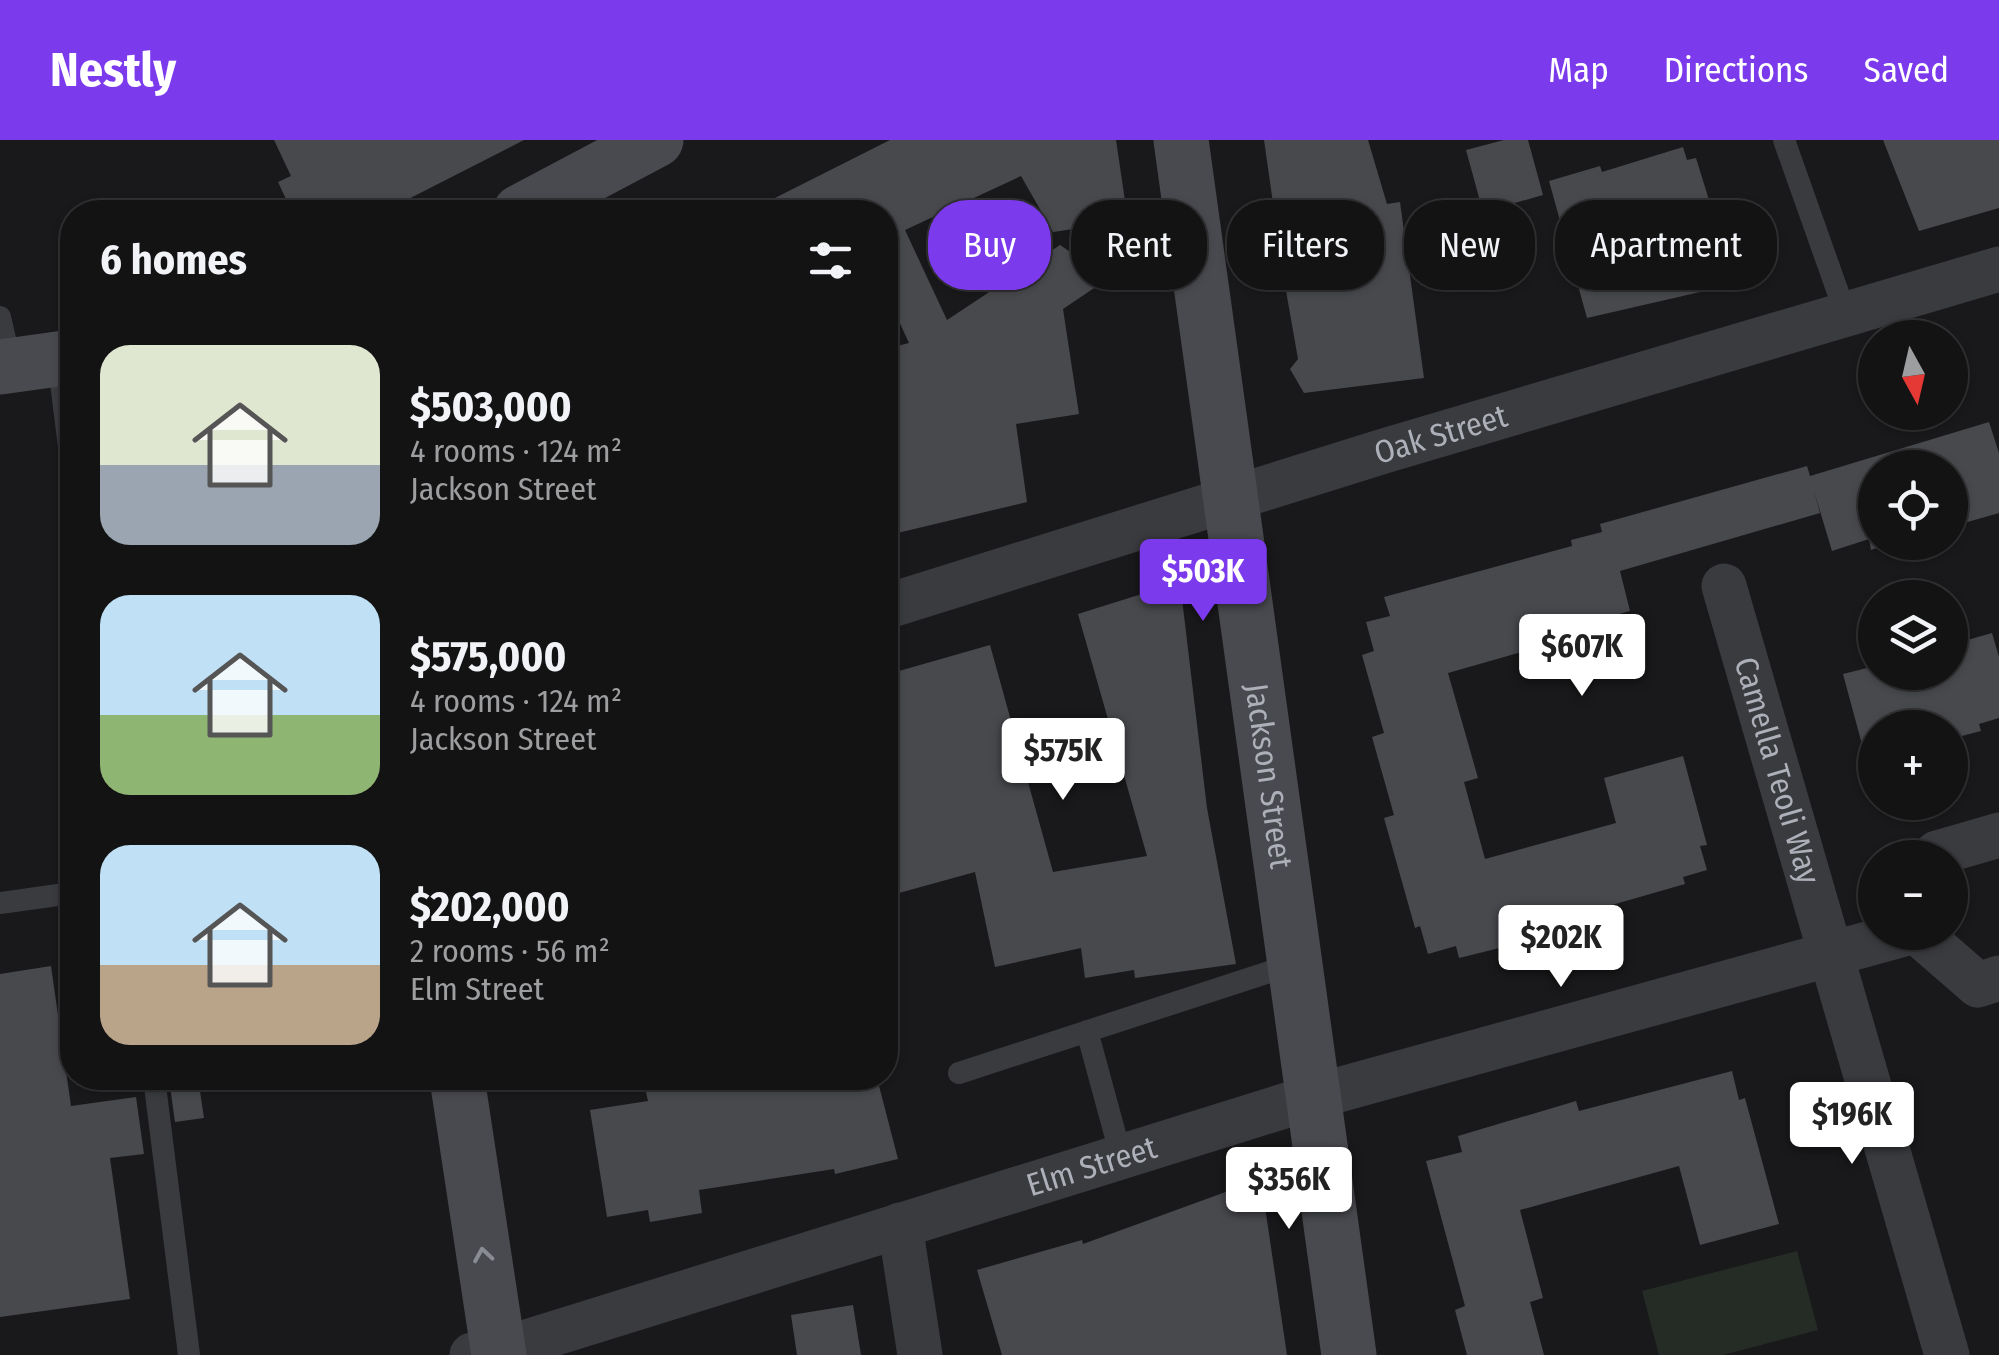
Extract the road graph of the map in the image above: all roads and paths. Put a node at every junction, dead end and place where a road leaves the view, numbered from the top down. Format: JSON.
{"nodes":[{"id":1,"x":656,"y":140,"type":"edge"},
{"id":2,"x":1181,"y":140,"type":"edge"},
{"id":3,"x":1784,"y":140,"type":"edge"},
{"id":4,"x":543,"y":200,"type":"edge"},
{"id":5,"x":1999,"y":270,"type":"edge"},
{"id":6,"x":1846,"y":315,"type":"junction"},
{"id":7,"x":28,"y":353,"type":"edge"},
{"id":8,"x":60,"y":439,"type":"edge"},
{"id":9,"x":1229,"y":500,"type":"junction"},
{"id":10,"x":1724,"y":586,"type":"dead end"},
{"id":11,"x":898,"y":603,"type":"edge"},
{"id":12,"x":1999,"y":835,"type":"edge"},
{"id":13,"x":1968,"y":844,"type":"edge"},
{"id":14,"x":60,"y":895,"type":"edge"},
{"id":15,"x":0,"y":904,"type":"edge"},
{"id":16,"x":1858,"y":948,"type":"edge"},
{"id":17,"x":1936,"y":950,"type":"edge"},
{"id":18,"x":1828,"y":957,"type":"junction"},
{"id":19,"x":1294,"y":964,"type":"junction"},
{"id":20,"x":1999,"y":978,"type":"edge"},
{"id":21,"x":1087,"y":1031,"type":"junction"},
{"id":22,"x":958,"y":1073,"type":"dead end"},
{"id":23,"x":156,"y":1090,"type":"edge"},
{"id":24,"x":458,"y":1090,"type":"edge"},
{"id":25,"x":1313,"y":1096,"type":"junction"},
{"id":26,"x":1120,"y":1156,"type":"junction"},
{"id":27,"x":900,"y":1225,"type":"junction"},
{"id":28,"x":490,"y":1354,"type":"edge"},
{"id":29,"x":189,"y":1355,"type":"edge"},
{"id":30,"x":920,"y":1355,"type":"edge"},
{"id":31,"x":1349,"y":1355,"type":"edge"},
{"id":32,"x":1947,"y":1355,"type":"edge"}],
"edges":[{"from":1,"to":4,"type":"main road"},
{"from":2,"to":9,"type":"main road","name":"Jackson Street"},
{"from":3,"to":6,"type":"lane"},
{"from":5,"to":6,"type":"street","name":"Oak Street"},
{"from":6,"to":9,"type":"street","name":"Oak Street"},
{"from":7,"to":8,"type":"lane"},
{"from":9,"to":11,"type":"street","name":"Oak Street"},
{"from":9,"to":19,"type":"main road","name":"Jackson Street"},
{"from":10,"to":18,"type":"street","name":"Camella Teoli Way"},
{"from":12,"to":13,"type":"street"},
{"from":14,"to":15,"type":"lane"},
{"from":16,"to":18,"type":"street"},
{"from":17,"to":20,"type":"street"},
{"from":18,"to":25,"type":"street","name":"Elm Street"},
{"from":18,"to":32,"type":"street","name":"Camella Teoli Way"},
{"from":19,"to":21,"type":"lane"},
{"from":19,"to":25,"type":"main road","name":"Jackson Street"},
{"from":21,"to":22,"type":"lane"},
{"from":21,"to":26,"type":"lane"},
{"from":23,"to":29,"type":"lane"},
{"from":28,"to":24,"type":"main road","one_way":true},
{"from":25,"to":26,"type":"street","name":"Elm Street"},
{"from":25,"to":31,"type":"main road","name":"Jackson Street"},
{"from":26,"to":27,"type":"street","name":"Elm Street"},
{"from":27,"to":28,"type":"street","name":"Elm Street"},
{"from":27,"to":30,"type":"street"}]}
